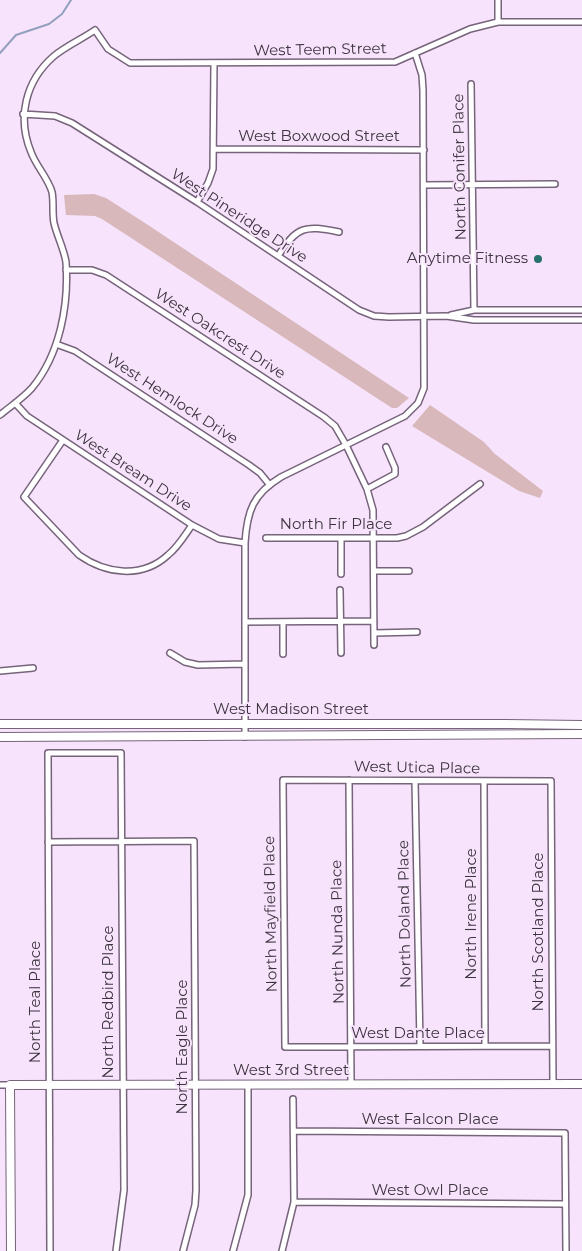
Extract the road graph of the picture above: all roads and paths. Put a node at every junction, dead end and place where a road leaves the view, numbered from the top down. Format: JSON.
{"nodes":[{"id":1,"x":498,"y":0,"type":"edge"},
{"id":2,"x":498,"y":22,"type":"junction"},
{"id":3,"x":582,"y":22,"type":"edge"},
{"id":4,"x":416,"y":54,"type":"junction"},
{"id":5,"x":214,"y":64,"type":"junction"},
{"id":6,"x":472,"y":84,"type":"dead end"},
{"id":7,"x":23,"y":114,"type":"junction"},
{"id":8,"x":214,"y":149,"type":"junction"},
{"id":9,"x":424,"y":150,"type":"junction"},
{"id":10,"x":555,"y":184,"type":"dead end"},
{"id":11,"x":424,"y":185,"type":"junction"},
{"id":12,"x":472,"y":185,"type":"junction"},
{"id":13,"x":197,"y":202,"type":"junction"},
{"id":14,"x":339,"y":232,"type":"dead end"},
{"id":15,"x":278,"y":256,"type":"junction"},
{"id":16,"x":66,"y":270,"type":"junction"},
{"id":17,"x":474,"y":310,"type":"junction"},
{"id":18,"x":582,"y":310,"type":"edge"},
{"id":19,"x":424,"y":316,"type":"junction"},
{"id":20,"x":446,"y":316,"type":"junction"},
{"id":21,"x":582,"y":320,"type":"edge"},
{"id":22,"x":56,"y":344,"type":"junction"},
{"id":23,"x":16,"y":403,"type":"junction"},
{"id":24,"x":0,"y":415,"type":"edge"},
{"id":25,"x":63,"y":440,"type":"junction"},
{"id":26,"x":346,"y":445,"type":"junction"},
{"id":27,"x":386,"y":447,"type":"dead end"},
{"id":28,"x":269,"y":484,"type":"junction"},
{"id":29,"x":480,"y":484,"type":"dead end"},
{"id":30,"x":367,"y":490,"type":"junction"},
{"id":31,"x":192,"y":525,"type":"junction"},
{"id":32,"x":266,"y":538,"type":"dead end"},
{"id":33,"x":341,"y":538,"type":"junction"},
{"id":34,"x":374,"y":538,"type":"junction"},
{"id":35,"x":245,"y":543,"type":"junction"},
{"id":36,"x":374,"y":571,"type":"junction"},
{"id":37,"x":409,"y":571,"type":"dead end"},
{"id":38,"x":341,"y":574,"type":"dead end"},
{"id":39,"x":340,"y":590,"type":"dead end"},
{"id":40,"x":341,"y":621,"type":"junction"},
{"id":41,"x":374,"y":621,"type":"junction"},
{"id":42,"x":245,"y":622,"type":"junction"},
{"id":43,"x":283,"y":622,"type":"junction"},
{"id":44,"x":417,"y":632,"type":"dead end"},
{"id":45,"x":374,"y":633,"type":"junction"},
{"id":46,"x":374,"y":645,"type":"dead end"},
{"id":47,"x":170,"y":653,"type":"dead end"},
{"id":48,"x":341,"y":653,"type":"dead end"},
{"id":49,"x":283,"y":654,"type":"dead end"},
{"id":50,"x":245,"y":664,"type":"junction"},
{"id":51,"x":33,"y":668,"type":"dead end"},
{"id":52,"x":0,"y":671,"type":"edge"},
{"id":53,"x":0,"y":724,"type":"edge"},
{"id":54,"x":245,"y":724,"type":"junction"},
{"id":55,"x":582,"y":725,"type":"edge"},
{"id":56,"x":582,"y":734,"type":"edge"},
{"id":57,"x":0,"y":737,"type":"edge"},
{"id":58,"x":245,"y":737,"type":"junction"},
{"id":59,"x":48,"y":753,"type":"joint"},
{"id":60,"x":283,"y":780,"type":"joint"},
{"id":61,"x":349,"y":780,"type":"junction"},
{"id":62,"x":415,"y":781,"type":"junction"},
{"id":63,"x":552,"y":781,"type":"joint"},
{"id":64,"x":484,"y":782,"type":"junction"},
{"id":65,"x":122,"y":841,"type":"junction"},
{"id":66,"x":48,"y":842,"type":"junction"},
{"id":67,"x":420,"y":1045,"type":"junction"},
{"id":68,"x":351,"y":1046,"type":"junction"},
{"id":69,"x":485,"y":1046,"type":"junction"},
{"id":70,"x":552,"y":1046,"type":"junction"},
{"id":71,"x":285,"y":1047,"type":"joint"},
{"id":72,"x":248,"y":1084,"type":"junction"},
{"id":73,"x":351,"y":1084,"type":"junction"},
{"id":74,"x":552,"y":1084,"type":"junction"},
{"id":75,"x":582,"y":1084,"type":"edge"},
{"id":76,"x":0,"y":1085,"type":"edge"},
{"id":77,"x":10,"y":1085,"type":"junction"},
{"id":78,"x":49,"y":1085,"type":"junction"},
{"id":79,"x":122,"y":1085,"type":"junction"},
{"id":80,"x":196,"y":1085,"type":"junction"},
{"id":81,"x":293,"y":1100,"type":"dead end"},
{"id":82,"x":294,"y":1132,"type":"junction"},
{"id":83,"x":294,"y":1202,"type":"junction"},
{"id":84,"x":565,"y":1204,"type":"junction"},
{"id":85,"x":10,"y":1251,"type":"edge"},
{"id":86,"x":50,"y":1251,"type":"edge"},
{"id":87,"x":116,"y":1251,"type":"edge"},
{"id":88,"x":183,"y":1251,"type":"edge"},
{"id":89,"x":233,"y":1251,"type":"edge"},
{"id":90,"x":282,"y":1251,"type":"edge"},
{"id":91,"x":566,"y":1251,"type":"edge"}],
"edges":[{"from":1,"to":2,"type":"street"},
{"from":2,"to":3,"type":"street","name":"West Teem Street"},
{"from":2,"to":4,"type":"street","name":"West Teem Street"},
{"from":4,"to":5,"type":"street","name":"West Teem Street"},
{"from":4,"to":9,"type":"street"},
{"from":5,"to":7,"type":"street","name":"West Teem Street"},
{"from":5,"to":8,"type":"street"},
{"from":6,"to":12,"type":"street","name":"North Conifer Place"},
{"from":7,"to":13,"type":"street","name":"West Pineridge Drive"},
{"from":7,"to":16,"type":"street"},
{"from":8,"to":9,"type":"street","name":"West Boxwood Street"},
{"from":8,"to":13,"type":"street"},
{"from":9,"to":11,"type":"street"},
{"from":10,"to":12,"type":"street"},
{"from":11,"to":12,"type":"street"},
{"from":11,"to":19,"type":"street"},
{"from":12,"to":17,"type":"street","name":"North Conifer Place"},
{"from":13,"to":15,"type":"street","name":"West Pineridge Drive"},
{"from":14,"to":15,"type":"street"},
{"from":15,"to":19,"type":"street","name":"West Pineridge Drive"},
{"from":16,"to":22,"type":"street"},
{"from":16,"to":26,"type":"street","name":"West Oakcrest Drive"},
{"from":17,"to":18,"type":"street","name":"West Pineridge Drive"},
{"from":17,"to":20,"type":"street","name":"West Pineridge Drive"},
{"from":19,"to":20,"type":"street","name":"West Pineridge Drive"},
{"from":19,"to":26,"type":"street"},
{"from":20,"to":21,"type":"street","name":"West Pineridge Drive"},
{"from":22,"to":23,"type":"street"},
{"from":22,"to":28,"type":"street","name":"West Hemlock Drive"},
{"from":23,"to":24,"type":"street"},
{"from":23,"to":25,"type":"street","name":"West Bream Drive"},
{"from":25,"to":31,"type":"street","name":"West Bream Drive"},
{"from":25,"to":31,"type":"street"},
{"from":26,"to":28,"type":"street"},
{"from":26,"to":30,"type":"street","name":"West Oakcrest Drive"},
{"from":27,"to":30,"type":"street"},
{"from":28,"to":35,"type":"street"},
{"from":29,"to":34,"type":"street","name":"North Fir Place"},
{"from":30,"to":34,"type":"street","name":"West Oakcrest Drive"},
{"from":31,"to":35,"type":"street","name":"West Bream Drive"},
{"from":32,"to":33,"type":"street","name":"North Fir Place"},
{"from":33,"to":34,"type":"street","name":"North Fir Place"},
{"from":33,"to":38,"type":"street"},
{"from":34,"to":36,"type":"street","name":"West Oakcrest Drive"},
{"from":35,"to":42,"type":"street"},
{"from":36,"to":37,"type":"street"},
{"from":36,"to":41,"type":"street","name":"West Oakcrest Drive"},
{"from":39,"to":40,"type":"street"},
{"from":40,"to":41,"type":"street"},
{"from":40,"to":43,"type":"street"},
{"from":40,"to":48,"type":"street"},
{"from":41,"to":45,"type":"street","name":"West Oakcrest Drive"},
{"from":42,"to":43,"type":"street"},
{"from":42,"to":50,"type":"street"},
{"from":43,"to":49,"type":"street"},
{"from":44,"to":45,"type":"street"},
{"from":45,"to":46,"type":"street","name":"West Oakcrest Drive"},
{"from":47,"to":50,"type":"street"},
{"from":50,"to":54,"type":"street"},
{"from":51,"to":52,"type":"street"},
{"from":53,"to":54,"type":"street","name":"West Madison Street"},
{"from":54,"to":55,"type":"street","name":"West Madison Street"},
{"from":54,"to":58,"type":"street"},
{"from":56,"to":58,"type":"street","name":"West Madison Street"},
{"from":57,"to":58,"type":"street","name":"West Madison Street"},
{"from":59,"to":65,"type":"street","name":"North Redbird Place"},
{"from":59,"to":66,"type":"street","name":"North Teal Place"},
{"from":60,"to":61,"type":"street","name":"West Utica Place"},
{"from":60,"to":71,"type":"street","name":"North Mayfield Place"},
{"from":61,"to":62,"type":"street","name":"West Utica Place"},
{"from":61,"to":68,"type":"street","name":"North Nunda Place"},
{"from":62,"to":64,"type":"street","name":"West Utica Place"},
{"from":62,"to":67,"type":"street","name":"North Doland Place"},
{"from":63,"to":64,"type":"street","name":"West Utica Place"},
{"from":63,"to":70,"type":"street","name":"North Scotland Place"},
{"from":64,"to":69,"type":"street","name":"North Irene Place"},
{"from":65,"to":66,"type":"street"},
{"from":65,"to":79,"type":"street","name":"North Redbird Place"},
{"from":65,"to":80,"type":"street","name":"North Eagle Place"},
{"from":66,"to":78,"type":"street","name":"North Teal Place"},
{"from":67,"to":68,"type":"street","name":"West Dante Place"},
{"from":67,"to":69,"type":"street","name":"West Dante Place"},
{"from":68,"to":71,"type":"street","name":"West Dante Place"},
{"from":68,"to":73,"type":"street","name":"North Nunda Place"},
{"from":69,"to":70,"type":"street","name":"West Dante Place"},
{"from":70,"to":74,"type":"street","name":"North Scotland Place"},
{"from":72,"to":73,"type":"street","name":"West 3rd Street"},
{"from":72,"to":80,"type":"street","name":"West 3rd Street"},
{"from":72,"to":89,"type":"street"},
{"from":73,"to":74,"type":"street","name":"West 3rd Street"},
{"from":74,"to":75,"type":"street","name":"West 3rd Street"},
{"from":76,"to":77,"type":"street","name":"West 3rd Street"},
{"from":77,"to":78,"type":"street","name":"West 3rd Street"},
{"from":77,"to":85,"type":"street"},
{"from":78,"to":79,"type":"street","name":"West 3rd Street"},
{"from":78,"to":86,"type":"street","name":"North Teal Place"},
{"from":79,"to":80,"type":"street","name":"West 3rd Street"},
{"from":79,"to":87,"type":"street","name":"North Redbird Place"},
{"from":80,"to":88,"type":"street","name":"North Eagle Place"},
{"from":81,"to":82,"type":"street"},
{"from":82,"to":83,"type":"street"},
{"from":82,"to":84,"type":"street","name":"West Falcon Place"},
{"from":83,"to":84,"type":"street","name":"West Owl Place"},
{"from":83,"to":90,"type":"street"},
{"from":84,"to":91,"type":"street"}]}
